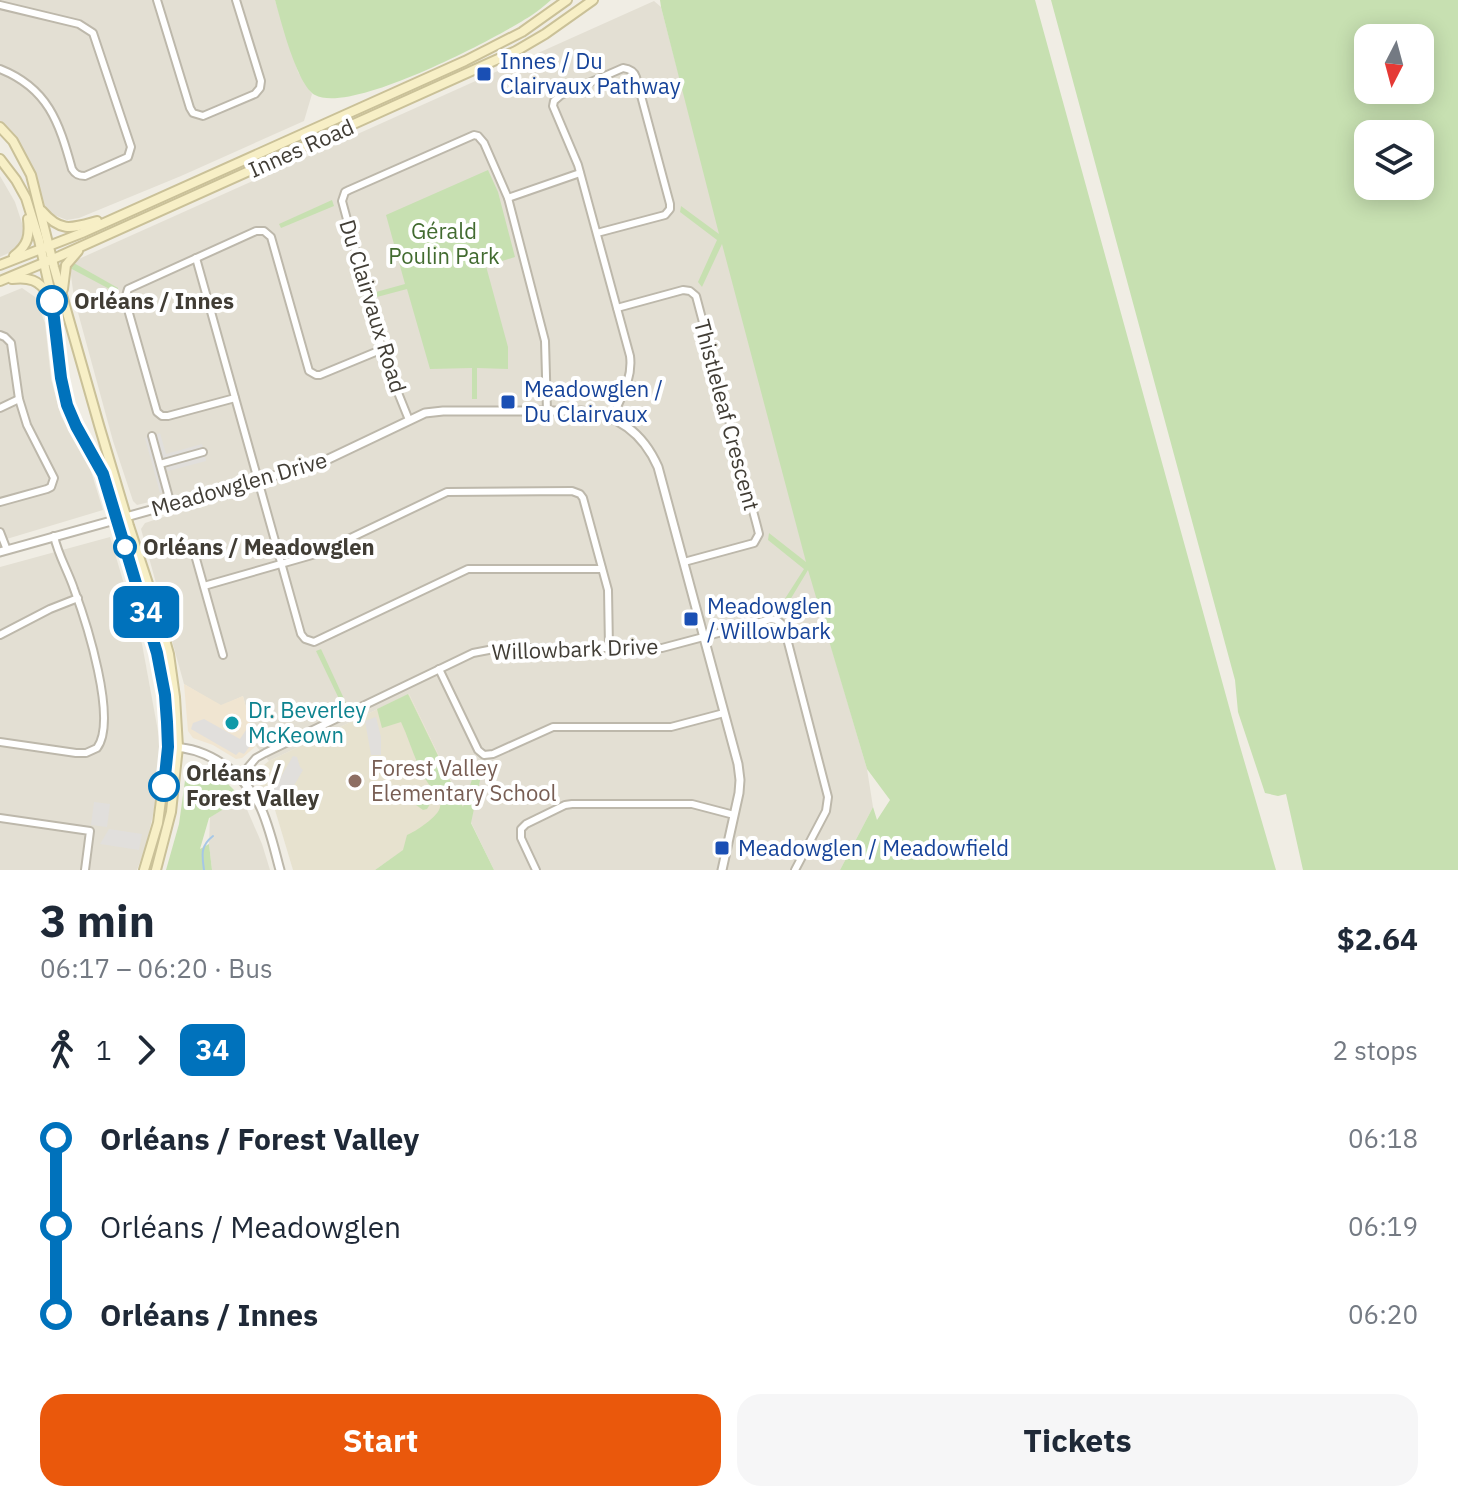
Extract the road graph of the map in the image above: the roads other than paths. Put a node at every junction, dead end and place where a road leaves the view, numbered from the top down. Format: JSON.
{"nodes":[{"id":1,"x":157,"y":0,"type":"edge"},
{"id":2,"x":236,"y":0,"type":"edge"},
{"id":3,"x":567,"y":0,"type":"edge"},
{"id":4,"x":593,"y":0,"type":"edge"},
{"id":5,"x":0,"y":5,"type":"edge"},
{"id":6,"x":0,"y":69,"type":"edge"},
{"id":7,"x":0,"y":127,"type":"edge"},
{"id":8,"x":0,"y":159,"type":"edge"},
{"id":9,"x":580,"y":173,"type":"junction"},
{"id":10,"x":26,"y":198,"type":"junction"},
{"id":11,"x":508,"y":198,"type":"junction"},
{"id":12,"x":41,"y":210,"type":"junction"},
{"id":13,"x":125,"y":213,"type":"junction"},
{"id":14,"x":597,"y":233,"type":"junction"},
{"id":15,"x":90,"y":242,"type":"junction"},
{"id":16,"x":45,"y":247,"type":"junction"},
{"id":17,"x":196,"y":258,"type":"junction"},
{"id":18,"x":48,"y":261,"type":"junction"},
{"id":19,"x":0,"y":265,"type":"edge"},
{"id":20,"x":0,"y":282,"type":"edge"},
{"id":21,"x":64,"y":297,"type":"junction"},
{"id":22,"x":52,"y":301,"type":"junction"},
{"id":23,"x":617,"y":308,"type":"junction"},
{"id":24,"x":0,"y":335,"type":"edge"},
{"id":25,"x":383,"y":349,"type":"junction"},
{"id":26,"x":235,"y":398,"type":"junction"},
{"id":27,"x":19,"y":399,"type":"junction"},
{"id":28,"x":0,"y":408,"type":"edge"},
{"id":29,"x":547,"y":411,"type":"junction"},
{"id":30,"x":612,"y":418,"type":"junction"},
{"id":31,"x":409,"y":420,"type":"junction"},
{"id":32,"x":152,"y":436,"type":"dead end"},
{"id":33,"x":203,"y":452,"type":"dead end"},
{"id":34,"x":160,"y":464,"type":"junction"},
{"id":35,"x":258,"y":480,"type":"junction"},
{"id":36,"x":0,"y":502,"type":"edge"},
{"id":37,"x":171,"y":505,"type":"junction"},
{"id":38,"x":122,"y":518,"type":"junction"},
{"id":39,"x":0,"y":532,"type":"edge"},
{"id":40,"x":54,"y":536,"type":"junction"},
{"id":41,"x":4,"y":551,"type":"edge"},
{"id":42,"x":195,"y":555,"type":"dead end"},
{"id":43,"x":684,"y":562,"type":"junction"},
{"id":44,"x":281,"y":564,"type":"junction"},
{"id":45,"x":602,"y":569,"type":"junction"},
{"id":46,"x":204,"y":586,"type":"junction"},
{"id":47,"x":78,"y":598,"type":"junction"},
{"id":48,"x":0,"y":635,"type":"edge"},
{"id":49,"x":704,"y":637,"type":"junction"},
{"id":50,"x":609,"y":648,"type":"junction"},
{"id":51,"x":223,"y":655,"type":"dead end"},
{"id":52,"x":439,"y":669,"type":"junction"},
{"id":53,"x":724,"y":713,"type":"junction"},
{"id":54,"x":0,"y":742,"type":"edge"},
{"id":55,"x":168,"y":747,"type":"junction"},
{"id":56,"x":178,"y":747,"type":"junction"},
{"id":57,"x":239,"y":778,"type":"junction"},
{"id":58,"x":734,"y":815,"type":"junction"},
{"id":59,"x":0,"y":818,"type":"edge"},
{"id":60,"x":85,"y":870,"type":"edge"},
{"id":61,"x":144,"y":870,"type":"edge"},
{"id":62,"x":156,"y":870,"type":"edge"},
{"id":63,"x":280,"y":870,"type":"edge"},
{"id":64,"x":536,"y":870,"type":"edge"},
{"id":65,"x":722,"y":870,"type":"edge"},
{"id":66,"x":795,"y":870,"type":"edge"}],
"edges":[{"from":1,"to":2,"type":"street"},
{"from":3,"to":13,"type":"main road","name":"Innes Road"},
{"from":4,"to":15,"type":"main road","name":"Innes Road"},
{"from":5,"to":6,"type":"street"},
{"from":7,"to":12,"type":"main road"},
{"from":8,"to":10,"type":"main road"},
{"from":9,"to":11,"type":"street"},
{"from":9,"to":14,"type":"street"},
{"from":9,"to":14,"type":"street"},
{"from":10,"to":16,"type":"main road"},
{"from":10,"to":19,"type":"main road"},
{"from":11,"to":25,"type":"street","name":"Du Clairvaux Road"},
{"from":11,"to":29,"type":"street","name":"Du Clairvaux Road"},
{"from":12,"to":13,"type":"main road"},
{"from":12,"to":16,"type":"main road"},
{"from":13,"to":16,"type":"main road","name":"Innes Road"},
{"from":14,"to":23,"type":"street"},
{"from":15,"to":18,"type":"main road","name":"Innes Road"},
{"from":15,"to":21,"type":"main road"},
{"from":16,"to":18,"type":"main road"},
{"from":16,"to":19,"type":"main road","name":"Innes Road"},
{"from":17,"to":25,"type":"street"},
{"from":17,"to":26,"type":"street"},
{"from":17,"to":26,"type":"street"},
{"from":18,"to":20,"type":"main road","name":"Innes Road"},
{"from":18,"to":21,"type":"main road"},
{"from":18,"to":22,"type":"main road"},
{"from":20,"to":22,"type":"main road"},
{"from":21,"to":38,"type":"main road"},
{"from":22,"to":38,"type":"main road"},
{"from":23,"to":30,"type":"street"},
{"from":23,"to":43,"type":"street","name":"Thistleleaf Crescent"},
{"from":24,"to":27,"type":"street"},
{"from":25,"to":31,"type":"street","name":"Du Clairvaux Road"},
{"from":26,"to":35,"type":"street"},
{"from":27,"to":28,"type":"street"},
{"from":27,"to":36,"type":"street"},
{"from":29,"to":30,"type":"street","name":"Meadowglen Drive"},
{"from":29,"to":31,"type":"street","name":"Meadowglen Drive"},
{"from":30,"to":43,"type":"street","name":"Meadowglen Drive"},
{"from":31,"to":35,"type":"street","name":"Meadowglen Drive"},
{"from":32,"to":34,"type":"street"},
{"from":33,"to":34,"type":"street"},
{"from":34,"to":37,"type":"street"},
{"from":35,"to":37,"type":"street","name":"Meadowglen Drive"},
{"from":35,"to":44,"type":"street"},
{"from":37,"to":38,"type":"street","name":"Meadowglen Drive"},
{"from":38,"to":40,"type":"street","name":"Meadowglen Drive"},
{"from":38,"to":55,"type":"main road"},
{"from":38,"to":56,"type":"main road"},
{"from":39,"to":41,"type":"street"},
{"from":40,"to":41,"type":"street","name":"Meadowglen Drive"},
{"from":40,"to":47,"type":"street"},
{"from":42,"to":46,"type":"street"},
{"from":43,"to":49,"type":"street","name":"Meadowglen Drive"},
{"from":44,"to":45,"type":"street"},
{"from":44,"to":45,"type":"street"},
{"from":44,"to":46,"type":"street"},
{"from":45,"to":50,"type":"street"},
{"from":46,"to":51,"type":"street"},
{"from":47,"to":48,"type":"street"},
{"from":47,"to":54,"type":"street"},
{"from":49,"to":50,"type":"street","name":"Willowbark Drive"},
{"from":49,"to":53,"type":"street","name":"Meadowglen Drive"},
{"from":49,"to":66,"type":"street","name":"Willowbark Drive"},
{"from":50,"to":52,"type":"street","name":"Willowbark Drive"},
{"from":52,"to":53,"type":"street"},
{"from":52,"to":57,"type":"street","name":"Willowbark Drive"},
{"from":53,"to":58,"type":"street","name":"Meadowglen Drive"},
{"from":55,"to":56,"type":"street"},
{"from":55,"to":61,"type":"main road"},
{"from":56,"to":57,"type":"street"},
{"from":56,"to":62,"type":"main road"},
{"from":57,"to":63,"type":"street"},
{"from":58,"to":64,"type":"street"},
{"from":58,"to":65,"type":"street","name":"Meadowglen Drive"},
{"from":59,"to":60,"type":"street"}]}
